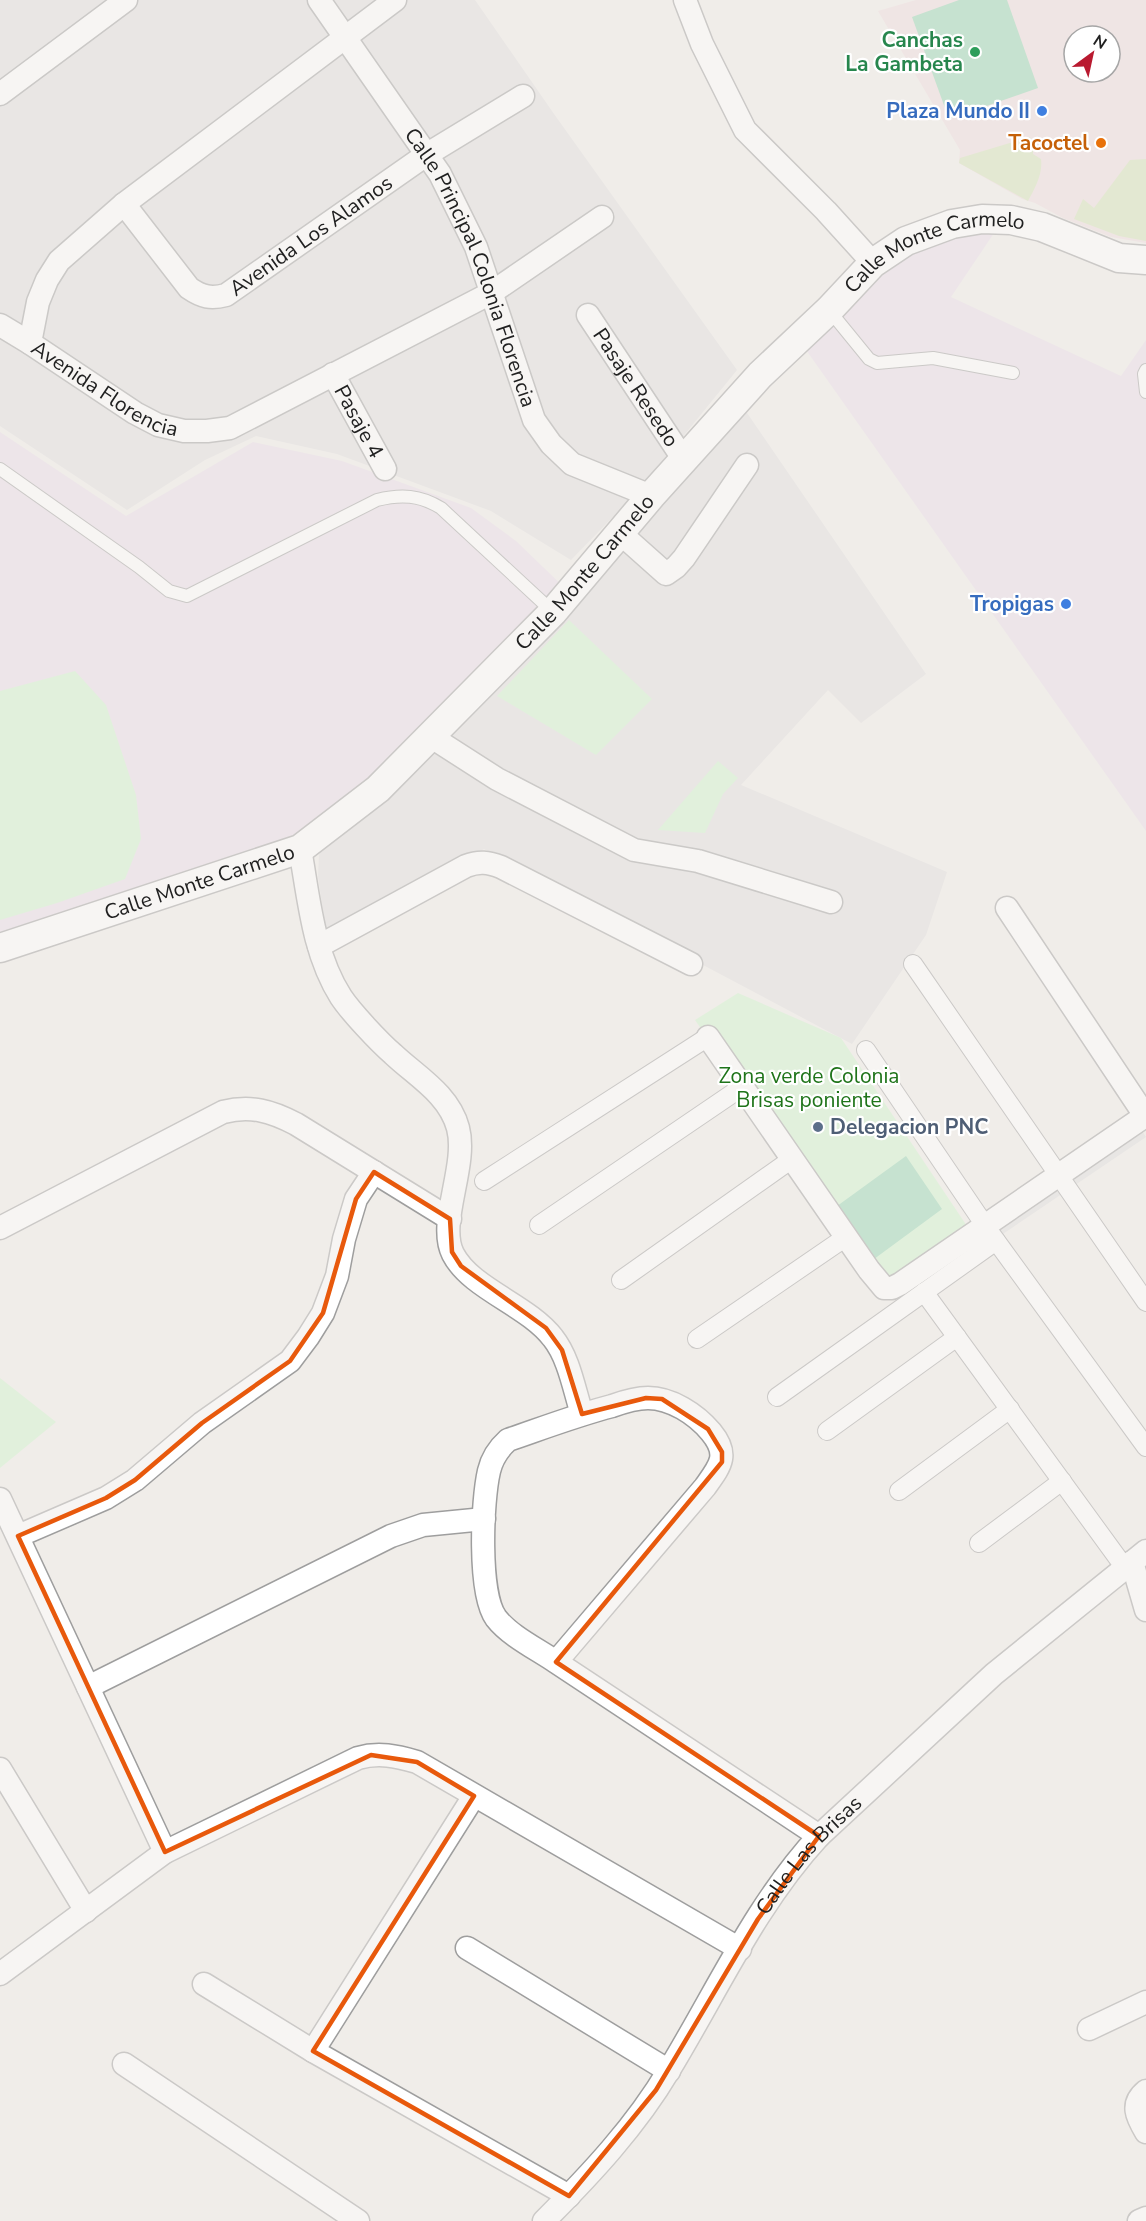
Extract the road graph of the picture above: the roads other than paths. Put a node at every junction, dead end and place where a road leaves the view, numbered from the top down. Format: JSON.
{"nodes":[{"id":1,"x":126,"y":0,"type":"edge"},
{"id":2,"x":318,"y":0,"type":"edge"},
{"id":3,"x":395,"y":0,"type":"edge"},
{"id":4,"x":685,"y":0,"type":"edge"},
{"id":5,"x":345,"y":38,"type":"junction"},
{"id":6,"x":0,"y":94,"type":"edge"},
{"id":7,"x":523,"y":96,"type":"dead end"},
{"id":8,"x":426,"y":155,"type":"junction"},
{"id":9,"x":124,"y":204,"type":"junction"},
{"id":10,"x":602,"y":217,"type":"dead end"},
{"id":11,"x":1146,"y":261,"type":"edge"},
{"id":12,"x":873,"y":263,"type":"junction"},
{"id":13,"x":491,"y":292,"type":"junction"},
{"id":14,"x":829,"y":310,"type":"junction"},
{"id":15,"x":588,"y":315,"type":"dead end"},
{"id":16,"x":0,"y":325,"type":"edge"},
{"id":17,"x":30,"y":343,"type":"junction"},
{"id":18,"x":1146,"y":370,"type":"edge"},
{"id":19,"x":1013,"y":373,"type":"dead end"},
{"id":20,"x":333,"y":374,"type":"junction"},
{"id":21,"x":1146,"y":392,"type":"edge"},
{"id":22,"x":684,"y":460,"type":"junction"},
{"id":23,"x":747,"y":465,"type":"dead end"},
{"id":24,"x":385,"y":469,"type":"dead end"},
{"id":25,"x":0,"y":470,"type":"edge"},
{"id":26,"x":651,"y":496,"type":"junction"},
{"id":27,"x":620,"y":533,"type":"junction"},
{"id":28,"x":553,"y":612,"type":"junction"},
{"id":29,"x":430,"y":736,"type":"junction"},
{"id":30,"x":300,"y":849,"type":"junction"},
{"id":31,"x":831,"y":902,"type":"dead end"},
{"id":32,"x":1007,"y":908,"type":"dead end"},
{"id":33,"x":319,"y":946,"type":"junction"},
{"id":34,"x":0,"y":948,"type":"edge"},
{"id":35,"x":691,"y":964,"type":"dead end"},
{"id":36,"x":913,"y":964,"type":"dead end"},
{"id":37,"x":708,"y":1037,"type":"joint"},
{"id":38,"x":866,"y":1050,"type":"dead end"},
{"id":39,"x":742,"y":1087,"type":"junction"},
{"id":40,"x":1145,"y":1117,"type":"edge"},
{"id":41,"x":792,"y":1159,"type":"junction"},
{"id":42,"x":374,"y":1172,"type":"junction"},
{"id":43,"x":1058,"y":1177,"type":"junction"},
{"id":44,"x":484,"y":1181,"type":"dead end"},
{"id":45,"x":450,"y":1219,"type":"junction"},
{"id":46,"x":539,"y":1225,"type":"dead end"},
{"id":47,"x":0,"y":1228,"type":"edge"},
{"id":48,"x":991,"y":1234,"type":"junction"},
{"id":49,"x":846,"y":1237,"type":"junction"},
{"id":50,"x":621,"y":1280,"type":"dead end"},
{"id":51,"x":924,"y":1292,"type":"junction"},
{"id":52,"x":1146,"y":1302,"type":"edge"},
{"id":53,"x":957,"y":1337,"type":"junction"},
{"id":54,"x":698,"y":1339,"type":"dead end"},
{"id":55,"x":777,"y":1397,"type":"dead end"},
{"id":56,"x":1010,"y":1409,"type":"junction"},
{"id":57,"x":582,"y":1414,"type":"junction"},
{"id":58,"x":827,"y":1431,"type":"dead end"},
{"id":59,"x":1146,"y":1447,"type":"edge"},
{"id":60,"x":1062,"y":1481,"type":"junction"},
{"id":61,"x":899,"y":1491,"type":"dead end"},
{"id":62,"x":0,"y":1499,"type":"edge"},
{"id":63,"x":484,"y":1519,"type":"junction"},
{"id":64,"x":18,"y":1536,"type":"junction"},
{"id":65,"x":979,"y":1543,"type":"dead end"},
{"id":66,"x":1135,"y":1560,"type":"edge"},
{"id":67,"x":1146,"y":1610,"type":"edge"},
{"id":68,"x":556,"y":1662,"type":"junction"},
{"id":69,"x":88,"y":1687,"type":"junction"},
{"id":70,"x":0,"y":1769,"type":"edge"},
{"id":71,"x":474,"y":1796,"type":"junction"},
{"id":72,"x":819,"y":1836,"type":"junction"},
{"id":73,"x":165,"y":1852,"type":"junction"},
{"id":74,"x":86,"y":1911,"type":"junction"},
{"id":75,"x":466,"y":1948,"type":"dead end"},
{"id":76,"x":740,"y":1949,"type":"junction"},
{"id":77,"x":0,"y":1974,"type":"edge"},
{"id":78,"x":204,"y":1984,"type":"dead end"},
{"id":79,"x":1146,"y":2002,"type":"edge"},
{"id":80,"x":1089,"y":2029,"type":"dead end"},
{"id":81,"x":313,"y":2051,"type":"junction"},
{"id":82,"x":124,"y":2064,"type":"dead end"},
{"id":83,"x":669,"y":2071,"type":"junction"},
{"id":84,"x":1146,"y":2091,"type":"edge"},
{"id":85,"x":1146,"y":2132,"type":"edge"},
{"id":86,"x":569,"y":2196,"type":"junction"},
{"id":87,"x":1146,"y":2218,"type":"edge"},
{"id":88,"x":358,"y":2221,"type":"edge"},
{"id":89,"x":544,"y":2221,"type":"edge"},
{"id":90,"x":1139,"y":2221,"type":"edge"}],
"edges":[{"from":1,"to":6,"type":"street"},
{"from":2,"to":5,"type":"street","name":"Calle Principal Colonia Florencia"},
{"from":3,"to":5,"type":"street","name":"Avenida Florencia"},
{"from":4,"to":12,"type":"street"},
{"from":5,"to":8,"type":"street","name":"Calle Principal Colonia Florencia"},
{"from":5,"to":9,"type":"street","name":"Avenida Florencia"},
{"from":7,"to":8,"type":"street"},
{"from":8,"to":9,"type":"street","name":"Avenida Los Alamos"},
{"from":8,"to":13,"type":"street","name":"Calle Principal Colonia Florencia"},
{"from":9,"to":17,"type":"street","name":"Avenida Florencia"},
{"from":10,"to":13,"type":"street","name":"Avenida Florencia"},
{"from":11,"to":12,"type":"street","name":"Calle Monte Carmelo"},
{"from":12,"to":14,"type":"street","name":"Calle Monte Carmelo"},
{"from":13,"to":20,"type":"street","name":"Avenida Florencia"},
{"from":13,"to":26,"type":"street","name":"Calle Principal Colonia Florencia"},
{"from":14,"to":19,"type":"lane"},
{"from":14,"to":22,"type":"street","name":"Calle Monte Carmelo"},
{"from":15,"to":22,"type":"street","name":"Pasaje Resedo"},
{"from":16,"to":17,"type":"street"},
{"from":17,"to":20,"type":"street","name":"Avenida Florencia"},
{"from":18,"to":21,"type":"lane"},
{"from":20,"to":24,"type":"street","name":"Pasaje 4"},
{"from":22,"to":26,"type":"street","name":"Calle Monte Carmelo"},
{"from":23,"to":27,"type":"street"},
{"from":25,"to":28,"type":"lane"},
{"from":26,"to":27,"type":"street","name":"Calle Monte Carmelo"},
{"from":27,"to":28,"type":"street","name":"Calle Monte Carmelo"},
{"from":28,"to":29,"type":"street","name":"Calle Monte Carmelo"},
{"from":29,"to":30,"type":"street","name":"Calle Monte Carmelo"},
{"from":29,"to":31,"type":"street"},
{"from":30,"to":33,"type":"street"},
{"from":30,"to":34,"type":"street","name":"Calle Monte Carmelo"},
{"from":32,"to":40,"type":"street"},
{"from":33,"to":35,"type":"street"},
{"from":33,"to":45,"type":"street"},
{"from":36,"to":43,"type":"street"},
{"from":37,"to":39,"type":"street"},
{"from":37,"to":44,"type":"street"},
{"from":38,"to":48,"type":"street"},
{"from":39,"to":41,"type":"street"},
{"from":39,"to":46,"type":"street"},
{"from":40,"to":43,"type":"street"},
{"from":41,"to":49,"type":"street"},
{"from":41,"to":50,"type":"street"},
{"from":42,"to":45,"type":"street"},
{"from":42,"to":47,"type":"street"},
{"from":42,"to":64,"type":"street"},
{"from":43,"to":48,"type":"street"},
{"from":43,"to":52,"type":"street"},
{"from":45,"to":57,"type":"street"},
{"from":48,"to":49,"type":"street"},
{"from":48,"to":51,"type":"street"},
{"from":48,"to":59,"type":"street"},
{"from":49,"to":54,"type":"street"},
{"from":51,"to":53,"type":"street"},
{"from":51,"to":55,"type":"street"},
{"from":53,"to":56,"type":"street"},
{"from":53,"to":58,"type":"street"},
{"from":56,"to":60,"type":"street"},
{"from":56,"to":61,"type":"street"},
{"from":57,"to":63,"type":"street"},
{"from":57,"to":68,"type":"street"},
{"from":60,"to":65,"type":"street"},
{"from":60,"to":66,"type":"street"},
{"from":62,"to":64,"type":"street"},
{"from":63,"to":68,"type":"street"},
{"from":63,"to":69,"type":"street"},
{"from":64,"to":69,"type":"street"},
{"from":66,"to":67,"type":"street"},
{"from":66,"to":72,"type":"street","name":"Calle Las Brisas"},
{"from":68,"to":72,"type":"street"},
{"from":69,"to":73,"type":"street"},
{"from":70,"to":74,"type":"street"},
{"from":71,"to":73,"type":"street"},
{"from":71,"to":76,"type":"street"},
{"from":71,"to":81,"type":"street"},
{"from":72,"to":76,"type":"street","name":"Calle Las Brisas"},
{"from":73,"to":74,"type":"street"},
{"from":74,"to":77,"type":"street"},
{"from":75,"to":83,"type":"street"},
{"from":76,"to":83,"type":"street","name":"Calle Las Brisas"},
{"from":78,"to":81,"type":"street"},
{"from":79,"to":80,"type":"street"},
{"from":81,"to":86,"type":"street"},
{"from":82,"to":88,"type":"street"},
{"from":83,"to":86,"type":"street","name":"Calle Las Brisas"},
{"from":84,"to":85,"type":"street"},
{"from":86,"to":89,"type":"street","name":"Calle Las Brisas"},
{"from":87,"to":90,"type":"street"}]}
